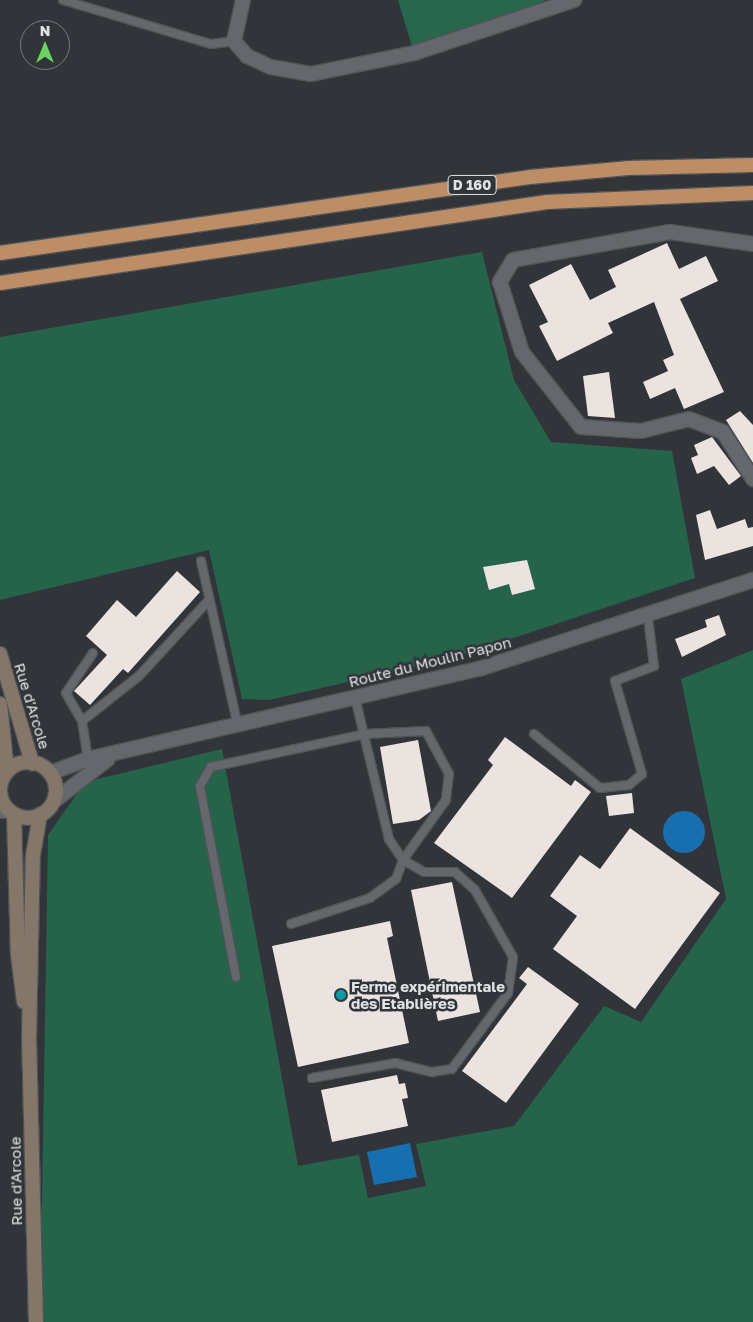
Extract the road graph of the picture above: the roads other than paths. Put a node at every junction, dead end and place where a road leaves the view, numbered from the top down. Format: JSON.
{"nodes":[{"id":1,"x":63,"y":0,"type":"edge"},
{"id":2,"x":243,"y":0,"type":"edge"},
{"id":3,"x":574,"y":0,"type":"edge"},
{"id":4,"x":234,"y":41,"type":"junction"},
{"id":5,"x":753,"y":166,"type":"edge"},
{"id":6,"x":753,"y":193,"type":"edge"},
{"id":7,"x":753,"y":244,"type":"edge"},
{"id":8,"x":0,"y":253,"type":"edge"},
{"id":9,"x":0,"y":282,"type":"edge"},
{"id":10,"x":753,"y":479,"type":"edge"},
{"id":11,"x":201,"y":561,"type":"dead end"},
{"id":12,"x":753,"y":580,"type":"edge"},
{"id":13,"x":209,"y":600,"type":"junction"},
{"id":14,"x":648,"y":617,"type":"junction"},
{"id":15,"x":93,"y":653,"type":"dead end"},
{"id":16,"x":0,"y":657,"type":"edge"},
{"id":17,"x":355,"y":697,"type":"junction"},
{"id":18,"x":0,"y":698,"type":"edge"},
{"id":19,"x":0,"y":704,"type":"edge"},
{"id":20,"x":82,"y":721,"type":"junction"},
{"id":21,"x":238,"y":726,"type":"junction"},
{"id":22,"x":365,"y":734,"type":"junction"},
{"id":23,"x":534,"y":734,"type":"dead end"},
{"id":24,"x":110,"y":757,"type":"junction"},
{"id":25,"x":88,"y":759,"type":"junction"},
{"id":26,"x":32,"y":763,"type":"junction"},
{"id":27,"x":50,"y":773,"type":"junction"},
{"id":28,"x":3,"y":777,"type":"edge"},
{"id":29,"x":54,"y":801,"type":"junction"},
{"id":30,"x":8,"y":812,"type":"edge"},
{"id":31,"x":40,"y":815,"type":"junction"},
{"id":32,"x":404,"y":860,"type":"junction"},
{"id":33,"x":291,"y":924,"type":"dead end"},
{"id":34,"x":236,"y":976,"type":"dead end"},
{"id":35,"x":29,"y":1040,"type":"junction"},
{"id":36,"x":312,"y":1078,"type":"dead end"},
{"id":37,"x":36,"y":1322,"type":"edge"}],
"edges":[{"from":1,"to":4,"type":"lane"},
{"from":2,"to":4,"type":"street"},
{"from":3,"to":4,"type":"street"},
{"from":5,"to":8,"type":"highway","number":"D 160"},
{"from":6,"to":9,"type":"highway","number":"D 160"},
{"from":7,"to":10,"type":"street"},
{"from":11,"to":13,"type":"lane"},
{"from":12,"to":14,"type":"street","name":"Route du Moulin Papon"},
{"from":13,"to":20,"type":"lane"},
{"from":13,"to":21,"type":"lane"},
{"from":14,"to":17,"type":"street","name":"Route du Moulin Papon"},
{"from":14,"to":23,"type":"lane"},
{"from":15,"to":20,"type":"lane"},
{"from":16,"to":18,"type":"main road","name":"Rue d'Arcole"},
{"from":16,"to":26,"type":"main road","name":"Rue d'Arcole"},
{"from":17,"to":21,"type":"street","name":"Route du Moulin Papon"},
{"from":17,"to":22,"type":"lane"},
{"from":19,"to":28,"type":"main road","name":"Rue d'Arcole"},
{"from":20,"to":25,"type":"lane"},
{"from":21,"to":24,"type":"street","name":"Route du Moulin Papon"},
{"from":22,"to":32,"type":"lane"},
{"from":22,"to":32,"type":"lane"},
{"from":22,"to":34,"type":"lane"},
{"from":24,"to":25,"type":"street","name":"Route du Moulin Papon"},
{"from":24,"to":29,"type":"street","name":"Route du Moulin Papon"},
{"from":25,"to":27,"type":"street","name":"Route du Moulin Papon"},
{"from":26,"to":27,"type":"main road"},
{"from":26,"to":28,"type":"main road"},
{"from":27,"to":29,"type":"main road"},
{"from":28,"to":30,"type":"main road"},
{"from":29,"to":31,"type":"main road"},
{"from":30,"to":31,"type":"main road"},
{"from":30,"to":35,"type":"main road","name":"Rue d'Arcole"},
{"from":31,"to":35,"type":"main road","name":"Rue d'Arcole"},
{"from":32,"to":33,"type":"lane"},
{"from":32,"to":36,"type":"lane"},
{"from":35,"to":37,"type":"main road","name":"Rue d'Arcole"}]}
